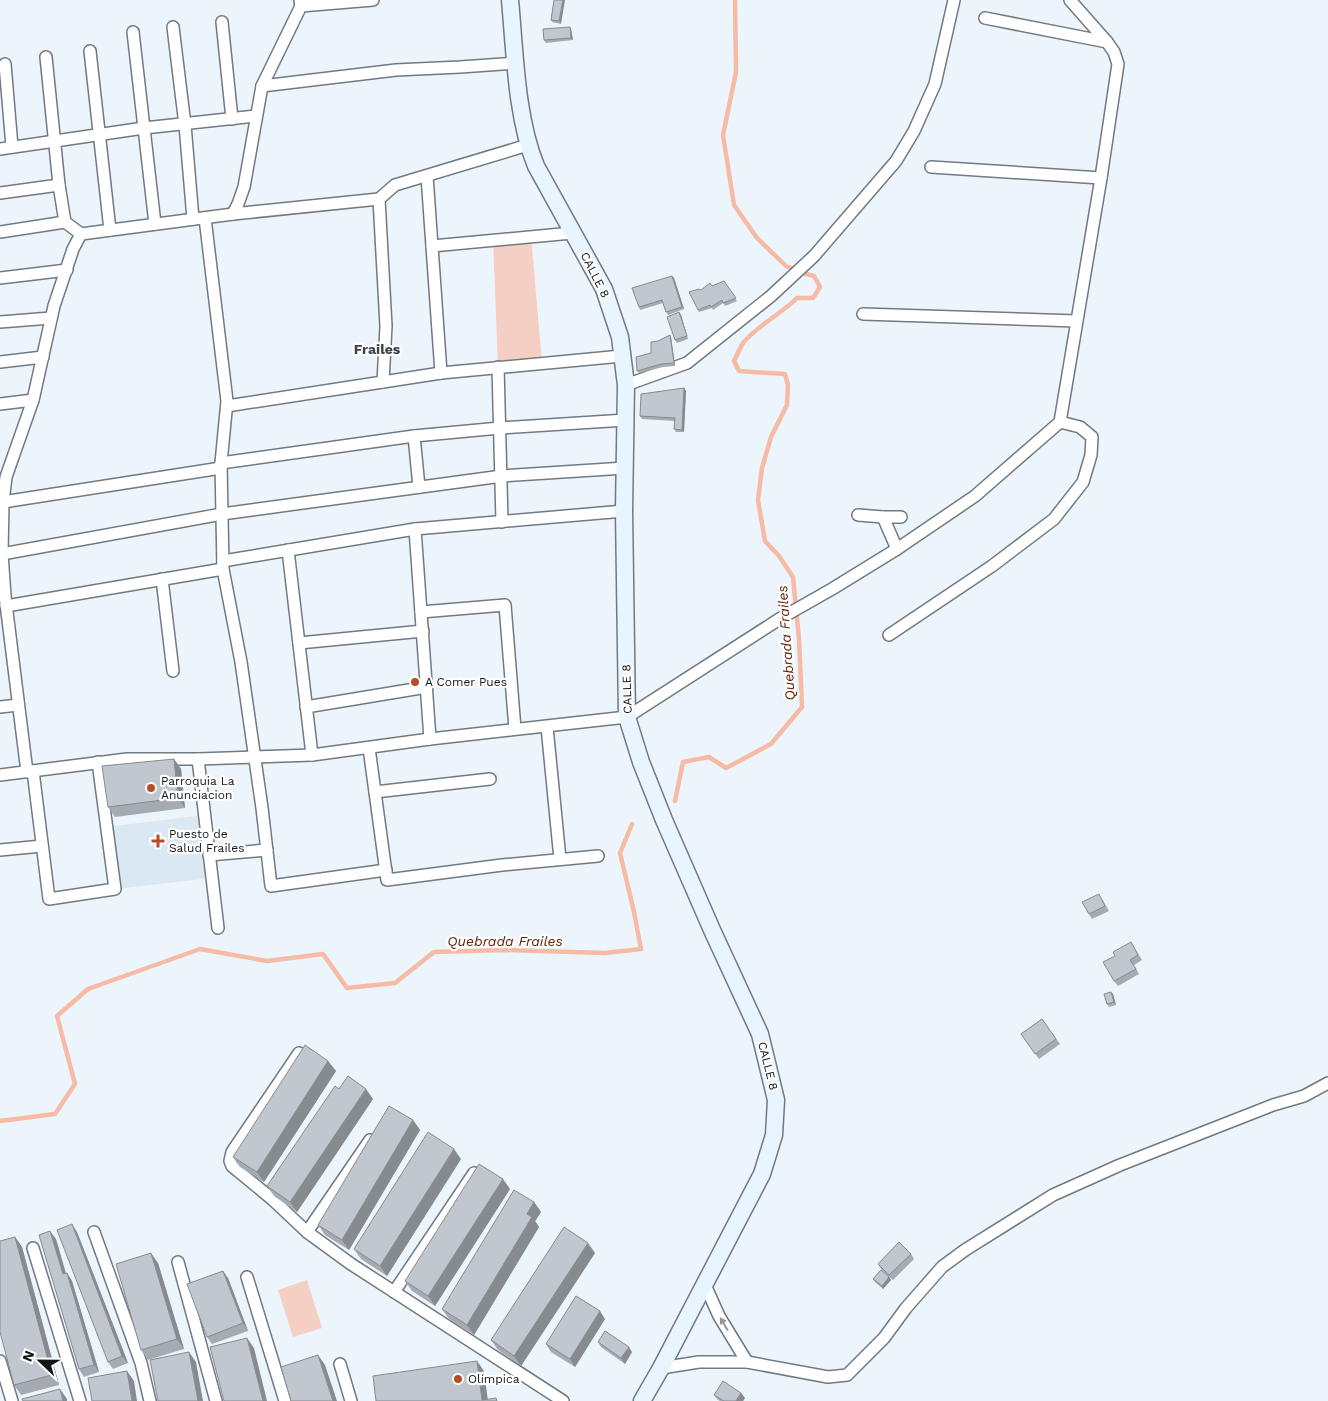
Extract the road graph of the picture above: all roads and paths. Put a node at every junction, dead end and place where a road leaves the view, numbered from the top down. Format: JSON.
{"nodes":[{"id":1,"x":373,"y":0,"type":"edge"},
{"id":2,"x":510,"y":0,"type":"edge"},
{"id":3,"x":954,"y":0,"type":"edge"},
{"id":4,"x":1070,"y":0,"type":"edge"},
{"id":5,"x":300,"y":3,"type":"edge"},
{"id":6,"x":985,"y":18,"type":"dead end"},
{"id":7,"x":222,"y":22,"type":"dead end"},
{"id":8,"x":173,"y":28,"type":"dead end"},
{"id":9,"x":133,"y":32,"type":"dead end"},
{"id":10,"x":1107,"y":42,"type":"junction"},
{"id":11,"x":90,"y":51,"type":"dead end"},
{"id":12,"x":46,"y":57,"type":"dead end"},
{"id":13,"x":516,"y":63,"type":"junction"},
{"id":14,"x":5,"y":64,"type":"dead end"},
{"id":15,"x":262,"y":86,"type":"junction"},
{"id":16,"x":256,"y":116,"type":"junction"},
{"id":17,"x":232,"y":119,"type":"junction"},
{"id":18,"x":185,"y":125,"type":"junction"},
{"id":19,"x":144,"y":128,"type":"junction"},
{"id":20,"x":99,"y":135,"type":"junction"},
{"id":21,"x":55,"y":140,"type":"junction"},
{"id":22,"x":528,"y":145,"type":"junction"},
{"id":23,"x":12,"y":147,"type":"junction"},
{"id":24,"x":0,"y":149,"type":"edge"},
{"id":25,"x":931,"y":167,"type":"dead end"},
{"id":26,"x":427,"y":176,"type":"junction"},
{"id":27,"x":1101,"y":178,"type":"junction"},
{"id":28,"x":59,"y":185,"type":"junction"},
{"id":29,"x":0,"y":193,"type":"edge"},
{"id":30,"x":379,"y":199,"type":"junction"},
{"id":31,"x":232,"y":214,"type":"junction"},
{"id":32,"x":205,"y":218,"type":"junction"},
{"id":33,"x":193,"y":219,"type":"junction"},
{"id":34,"x":65,"y":222,"type":"junction"},
{"id":35,"x":155,"y":224,"type":"junction"},
{"id":36,"x":110,"y":230,"type":"junction"},
{"id":37,"x":0,"y":232,"type":"edge"},
{"id":38,"x":572,"y":233,"type":"junction"},
{"id":39,"x":82,"y":234,"type":"junction"},
{"id":40,"x":432,"y":246,"type":"junction"},
{"id":41,"x":67,"y":270,"type":"junction"},
{"id":42,"x":0,"y":278,"type":"edge"},
{"id":43,"x":863,"y":314,"type":"dead end"},
{"id":44,"x":51,"y":318,"type":"junction"},
{"id":45,"x":1076,"y":321,"type":"junction"},
{"id":46,"x":0,"y":322,"type":"edge"},
{"id":47,"x":622,"y":356,"type":"junction"},
{"id":48,"x":43,"y":357,"type":"junction"},
{"id":49,"x":0,"y":362,"type":"edge"},
{"id":50,"x":498,"y":367,"type":"junction"},
{"id":51,"x":441,"y":373,"type":"junction"},
{"id":52,"x":383,"y":382,"type":"junction"},
{"id":53,"x":626,"y":385,"type":"junction"},
{"id":54,"x":33,"y":400,"type":"junction"},
{"id":55,"x":0,"y":404,"type":"edge"},
{"id":56,"x":227,"y":406,"type":"junction"},
{"id":57,"x":626,"y":420,"type":"junction"},
{"id":58,"x":1060,"y":422,"type":"junction"},
{"id":59,"x":500,"y":428,"type":"junction"},
{"id":60,"x":414,"y":436,"type":"junction"},
{"id":61,"x":221,"y":465,"type":"junction"},
{"id":62,"x":625,"y":468,"type":"junction"},
{"id":63,"x":502,"y":476,"type":"junction"},
{"id":64,"x":418,"y":487,"type":"junction"},
{"id":65,"x":3,"y":502,"type":"junction"},
{"id":66,"x":624,"y":511,"type":"junction"},
{"id":67,"x":222,"y":514,"type":"junction"},
{"id":68,"x":858,"y":515,"type":"dead end"},
{"id":69,"x":883,"y":517,"type":"junction"},
{"id":70,"x":900,"y":517,"type":"dead end"},
{"id":71,"x":502,"y":522,"type":"junction"},
{"id":72,"x":415,"y":529,"type":"junction"},
{"id":73,"x":897,"y":549,"type":"junction"},
{"id":74,"x":288,"y":550,"type":"junction"},
{"id":75,"x":2,"y":554,"type":"junction"},
{"id":76,"x":223,"y":565,"type":"junction"},
{"id":77,"x":162,"y":579,"type":"junction"},
{"id":78,"x":4,"y":600,"type":"edge"},
{"id":79,"x":421,"y":612,"type":"junction"},
{"id":80,"x":423,"y":630,"type":"junction"},
{"id":81,"x":889,"y":635,"type":"dead end"},
{"id":82,"x":300,"y":643,"type":"junction"},
{"id":83,"x":6,"y":650,"type":"edge"},
{"id":84,"x":173,"y":671,"type":"dead end"},
{"id":85,"x":427,"y":687,"type":"junction"},
{"id":86,"x":18,"y":705,"type":"junction"},
{"id":87,"x":0,"y":707,"type":"edge"},
{"id":88,"x":306,"y":707,"type":"junction"},
{"id":89,"x":627,"y":717,"type":"junction"},
{"id":90,"x":546,"y":726,"type":"junction"},
{"id":91,"x":515,"y":729,"type":"junction"},
{"id":92,"x":430,"y":738,"type":"junction"},
{"id":93,"x":369,"y":748,"type":"junction"},
{"id":94,"x":312,"y":755,"type":"junction"},
{"id":95,"x":255,"y":758,"type":"junction"},
{"id":96,"x":198,"y":759,"type":"junction"},
{"id":97,"x":98,"y":762,"type":"junction"},
{"id":98,"x":30,"y":772,"type":"junction"},
{"id":99,"x":0,"y":775,"type":"edge"},
{"id":100,"x":490,"y":779,"type":"dead end"},
{"id":101,"x":375,"y":792,"type":"junction"},
{"id":102,"x":42,"y":846,"type":"junction"},
{"id":103,"x":0,"y":850,"type":"edge"},
{"id":104,"x":267,"y":850,"type":"junction"},
{"id":105,"x":209,"y":856,"type":"junction"},
{"id":106,"x":598,"y":856,"type":"dead end"},
{"id":107,"x":560,"y":859,"type":"junction"},
{"id":108,"x":386,"y":870,"type":"junction"},
{"id":109,"x":218,"y":928,"type":"dead end"},
{"id":110,"x":299,"y":1053,"type":"edge"},
{"id":111,"x":1328,"y":1084,"type":"edge"},
{"id":112,"x":378,"y":1129,"type":"edge"},
{"id":113,"x":474,"y":1173,"type":"edge"},
{"id":114,"x":94,"y":1232,"type":"dead end"},
{"id":115,"x":307,"y":1232,"type":"junction"},
{"id":116,"x":33,"y":1248,"type":"dead end"},
{"id":117,"x":178,"y":1262,"type":"dead end"},
{"id":118,"x":247,"y":1277,"type":"dead end"},
{"id":119,"x":705,"y":1285,"type":"junction"},
{"id":120,"x":394,"y":1292,"type":"junction"},
{"id":121,"x":0,"y":1361,"type":"edge"},
{"id":122,"x":747,"y":1362,"type":"junction"},
{"id":123,"x":340,"y":1364,"type":"dead end"},
{"id":124,"x":661,"y":1368,"type":"junction"},
{"id":125,"x":12,"y":1401,"type":"edge"},
{"id":126,"x":80,"y":1401,"type":"edge"},
{"id":127,"x":150,"y":1401,"type":"edge"},
{"id":128,"x":216,"y":1401,"type":"edge"},
{"id":129,"x":285,"y":1401,"type":"edge"},
{"id":130,"x":351,"y":1401,"type":"edge"},
{"id":131,"x":563,"y":1401,"type":"edge"},
{"id":132,"x":642,"y":1401,"type":"edge"}],
"edges":[{"from":1,"to":5,"type":"street"},
{"from":2,"to":13,"type":"street","name":"CALLE 8"},
{"from":3,"to":53,"type":"street"},
{"from":4,"to":10,"type":"street"},
{"from":5,"to":15,"type":"street"},
{"from":6,"to":10,"type":"street"},
{"from":7,"to":17,"type":"street"},
{"from":8,"to":18,"type":"street"},
{"from":9,"to":19,"type":"street"},
{"from":10,"to":27,"type":"street"},
{"from":11,"to":20,"type":"street"},
{"from":12,"to":21,"type":"street"},
{"from":13,"to":15,"type":"street"},
{"from":13,"to":22,"type":"street","name":"CALLE 8"},
{"from":14,"to":23,"type":"street"},
{"from":15,"to":16,"type":"street"},
{"from":16,"to":17,"type":"street"},
{"from":16,"to":31,"type":"street"},
{"from":17,"to":18,"type":"street"},
{"from":18,"to":19,"type":"street"},
{"from":18,"to":33,"type":"street"},
{"from":19,"to":20,"type":"street"},
{"from":19,"to":35,"type":"street"},
{"from":20,"to":21,"type":"street"},
{"from":20,"to":36,"type":"street"},
{"from":21,"to":23,"type":"street"},
{"from":21,"to":28,"type":"street"},
{"from":22,"to":26,"type":"street"},
{"from":22,"to":38,"type":"street","name":"CALLE 8"},
{"from":23,"to":24,"type":"street"},
{"from":25,"to":27,"type":"street"},
{"from":26,"to":30,"type":"street"},
{"from":26,"to":40,"type":"street"},
{"from":27,"to":45,"type":"street"},
{"from":28,"to":29,"type":"street"},
{"from":28,"to":34,"type":"street"},
{"from":30,"to":31,"type":"street"},
{"from":30,"to":52,"type":"street"},
{"from":31,"to":32,"type":"street"},
{"from":32,"to":33,"type":"street"},
{"from":32,"to":56,"type":"street"},
{"from":33,"to":35,"type":"street"},
{"from":34,"to":37,"type":"street"},
{"from":34,"to":39,"type":"street"},
{"from":35,"to":36,"type":"street"},
{"from":36,"to":39,"type":"street"},
{"from":38,"to":40,"type":"street"},
{"from":38,"to":47,"type":"street","name":"CALLE 8"},
{"from":39,"to":41,"type":"street"},
{"from":40,"to":51,"type":"street"},
{"from":41,"to":42,"type":"street"},
{"from":41,"to":44,"type":"street"},
{"from":43,"to":45,"type":"street"},
{"from":44,"to":46,"type":"street"},
{"from":44,"to":48,"type":"street"},
{"from":45,"to":58,"type":"street"},
{"from":47,"to":50,"type":"street"},
{"from":47,"to":53,"type":"street","name":"CALLE 8"},
{"from":48,"to":49,"type":"street"},
{"from":48,"to":54,"type":"street"},
{"from":50,"to":51,"type":"street"},
{"from":50,"to":59,"type":"street"},
{"from":51,"to":52,"type":"street"},
{"from":52,"to":56,"type":"street"},
{"from":53,"to":57,"type":"street","name":"CALLE 8"},
{"from":54,"to":55,"type":"street"},
{"from":54,"to":65,"type":"street"},
{"from":56,"to":61,"type":"street"},
{"from":57,"to":59,"type":"street"},
{"from":57,"to":62,"type":"street","name":"CALLE 8"},
{"from":58,"to":73,"type":"street"},
{"from":58,"to":81,"type":"street"},
{"from":59,"to":60,"type":"street"},
{"from":59,"to":63,"type":"street"},
{"from":60,"to":61,"type":"street"},
{"from":60,"to":64,"type":"street"},
{"from":61,"to":65,"type":"street"},
{"from":61,"to":67,"type":"street"},
{"from":62,"to":63,"type":"street"},
{"from":62,"to":66,"type":"street","name":"CALLE 8"},
{"from":63,"to":64,"type":"street"},
{"from":63,"to":71,"type":"street"},
{"from":64,"to":67,"type":"street"},
{"from":65,"to":75,"type":"street"},
{"from":66,"to":71,"type":"street"},
{"from":66,"to":89,"type":"street","name":"CALLE 8"},
{"from":67,"to":75,"type":"street"},
{"from":67,"to":76,"type":"street"},
{"from":68,"to":69,"type":"street"},
{"from":69,"to":70,"type":"street"},
{"from":69,"to":73,"type":"street"},
{"from":71,"to":72,"type":"street"},
{"from":72,"to":74,"type":"street"},
{"from":72,"to":79,"type":"street"},
{"from":73,"to":89,"type":"street"},
{"from":74,"to":76,"type":"street"},
{"from":74,"to":82,"type":"street"},
{"from":75,"to":78,"type":"street"},
{"from":76,"to":77,"type":"street"},
{"from":76,"to":95,"type":"street"},
{"from":77,"to":78,"type":"street"},
{"from":77,"to":84,"type":"street"},
{"from":78,"to":83,"type":"street"},
{"from":79,"to":80,"type":"street"},
{"from":79,"to":91,"type":"street"},
{"from":80,"to":82,"type":"street"},
{"from":80,"to":85,"type":"street"},
{"from":82,"to":88,"type":"street"},
{"from":83,"to":86,"type":"street"},
{"from":85,"to":88,"type":"street"},
{"from":85,"to":92,"type":"street"},
{"from":86,"to":87,"type":"street"},
{"from":86,"to":98,"type":"street"},
{"from":88,"to":94,"type":"street"},
{"from":89,"to":90,"type":"street"},
{"from":89,"to":119,"type":"street","name":"CALLE 8"},
{"from":90,"to":91,"type":"street"},
{"from":90,"to":107,"type":"street"},
{"from":91,"to":92,"type":"street"},
{"from":92,"to":93,"type":"street"},
{"from":93,"to":94,"type":"street"},
{"from":93,"to":101,"type":"street"},
{"from":94,"to":95,"type":"street"},
{"from":95,"to":96,"type":"street"},
{"from":95,"to":104,"type":"street"},
{"from":96,"to":97,"type":"street"},
{"from":96,"to":105,"type":"street"},
{"from":97,"to":98,"type":"street"},
{"from":97,"to":102,"type":"street"},
{"from":98,"to":99,"type":"street"},
{"from":98,"to":102,"type":"street"},
{"from":100,"to":101,"type":"street"},
{"from":101,"to":108,"type":"street"},
{"from":102,"to":103,"type":"street"},
{"from":104,"to":105,"type":"street"},
{"from":104,"to":108,"type":"street"},
{"from":105,"to":109,"type":"street"},
{"from":106,"to":107,"type":"street"},
{"from":107,"to":108,"type":"street"},
{"from":110,"to":115,"type":"street"},
{"from":111,"to":122,"type":"street"},
{"from":112,"to":115,"type":"street"},
{"from":113,"to":120,"type":"street"},
{"from":114,"to":127,"type":"street"},
{"from":115,"to":120,"type":"street"},
{"from":116,"to":126,"type":"street"},
{"from":117,"to":128,"type":"street"},
{"from":118,"to":129,"type":"street"},
{"from":122,"to":119,"type":"street","one_way":true},
{"from":119,"to":124,"type":"street","name":"CALLE 8"},
{"from":120,"to":131,"type":"street"},
{"from":121,"to":125,"type":"street"},
{"from":122,"to":124,"type":"street"},
{"from":123,"to":130,"type":"street"},
{"from":124,"to":132,"type":"street","name":"CALLE 8"}]}
